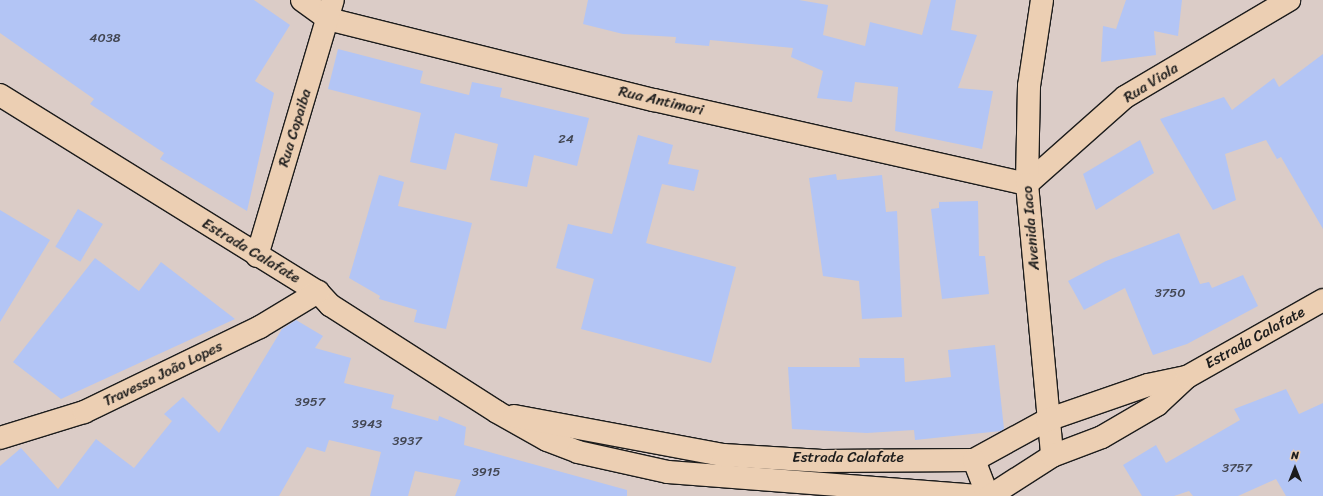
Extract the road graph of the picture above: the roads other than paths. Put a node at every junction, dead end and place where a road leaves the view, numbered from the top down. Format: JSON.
{"nodes":[{"id":1,"x":302,"y":0,"type":"edge"},
{"id":2,"x":1042,"y":0,"type":"edge"},
{"id":3,"x":1289,"y":0,"type":"edge"},
{"id":4,"x":330,"y":9,"type":"edge"},
{"id":5,"x":0,"y":95,"type":"edge"},
{"id":6,"x":1026,"y":184,"type":"junction"},
{"id":7,"x":257,"y":256,"type":"junction"},
{"id":8,"x":318,"y":292,"type":"junction"},
{"id":9,"x":1323,"y":300,"type":"edge"},
{"id":10,"x":1187,"y":377,"type":"junction"},
{"id":11,"x":497,"y":412,"type":"junction"},
{"id":12,"x":1047,"y":420,"type":"junction"},
{"id":13,"x":0,"y":438,"type":"edge"},
{"id":14,"x":1052,"y":456,"type":"junction"},
{"id":15,"x":974,"y":460,"type":"junction"},
{"id":16,"x":978,"y":496,"type":"edge"},
{"id":17,"x":989,"y":496,"type":"edge"}],
"edges":[{"from":1,"to":4,"type":"street","name":"Rua Antimari"},
{"from":2,"to":6,"type":"street","name":"Avenida Iaco"},
{"from":3,"to":6,"type":"street","name":"Rua Viola"},
{"from":4,"to":6,"type":"street","name":"Rua Antimari"},
{"from":4,"to":7,"type":"street","name":"Rua Copaiba"},
{"from":5,"to":7,"type":"street","name":"Estrada Calafate"},
{"from":6,"to":12,"type":"street","name":"Avenida Iaco"},
{"from":7,"to":8,"type":"street","name":"Estrada Calafate"},
{"from":8,"to":11,"type":"street","name":"Estrada Calafate"},
{"from":8,"to":13,"type":"street","name":"Travessa João Lopes"},
{"from":9,"to":10,"type":"street","name":"Estrada Calafate"},
{"from":10,"to":12,"type":"street","name":"Estrada Calafate"},
{"from":10,"to":14,"type":"street","name":"Estrada Calafate"},
{"from":11,"to":15,"type":"street","name":"Estrada Calafate"},
{"from":11,"to":16,"type":"street","name":"Estrada Calafate"},
{"from":12,"to":14,"type":"street","name":"Avenida Iaco"},
{"from":12,"to":15,"type":"street","name":"Estrada Calafate"},
{"from":14,"to":17,"type":"street","name":"Estrada Calafate"},
{"from":15,"to":17,"type":"street"}]}
